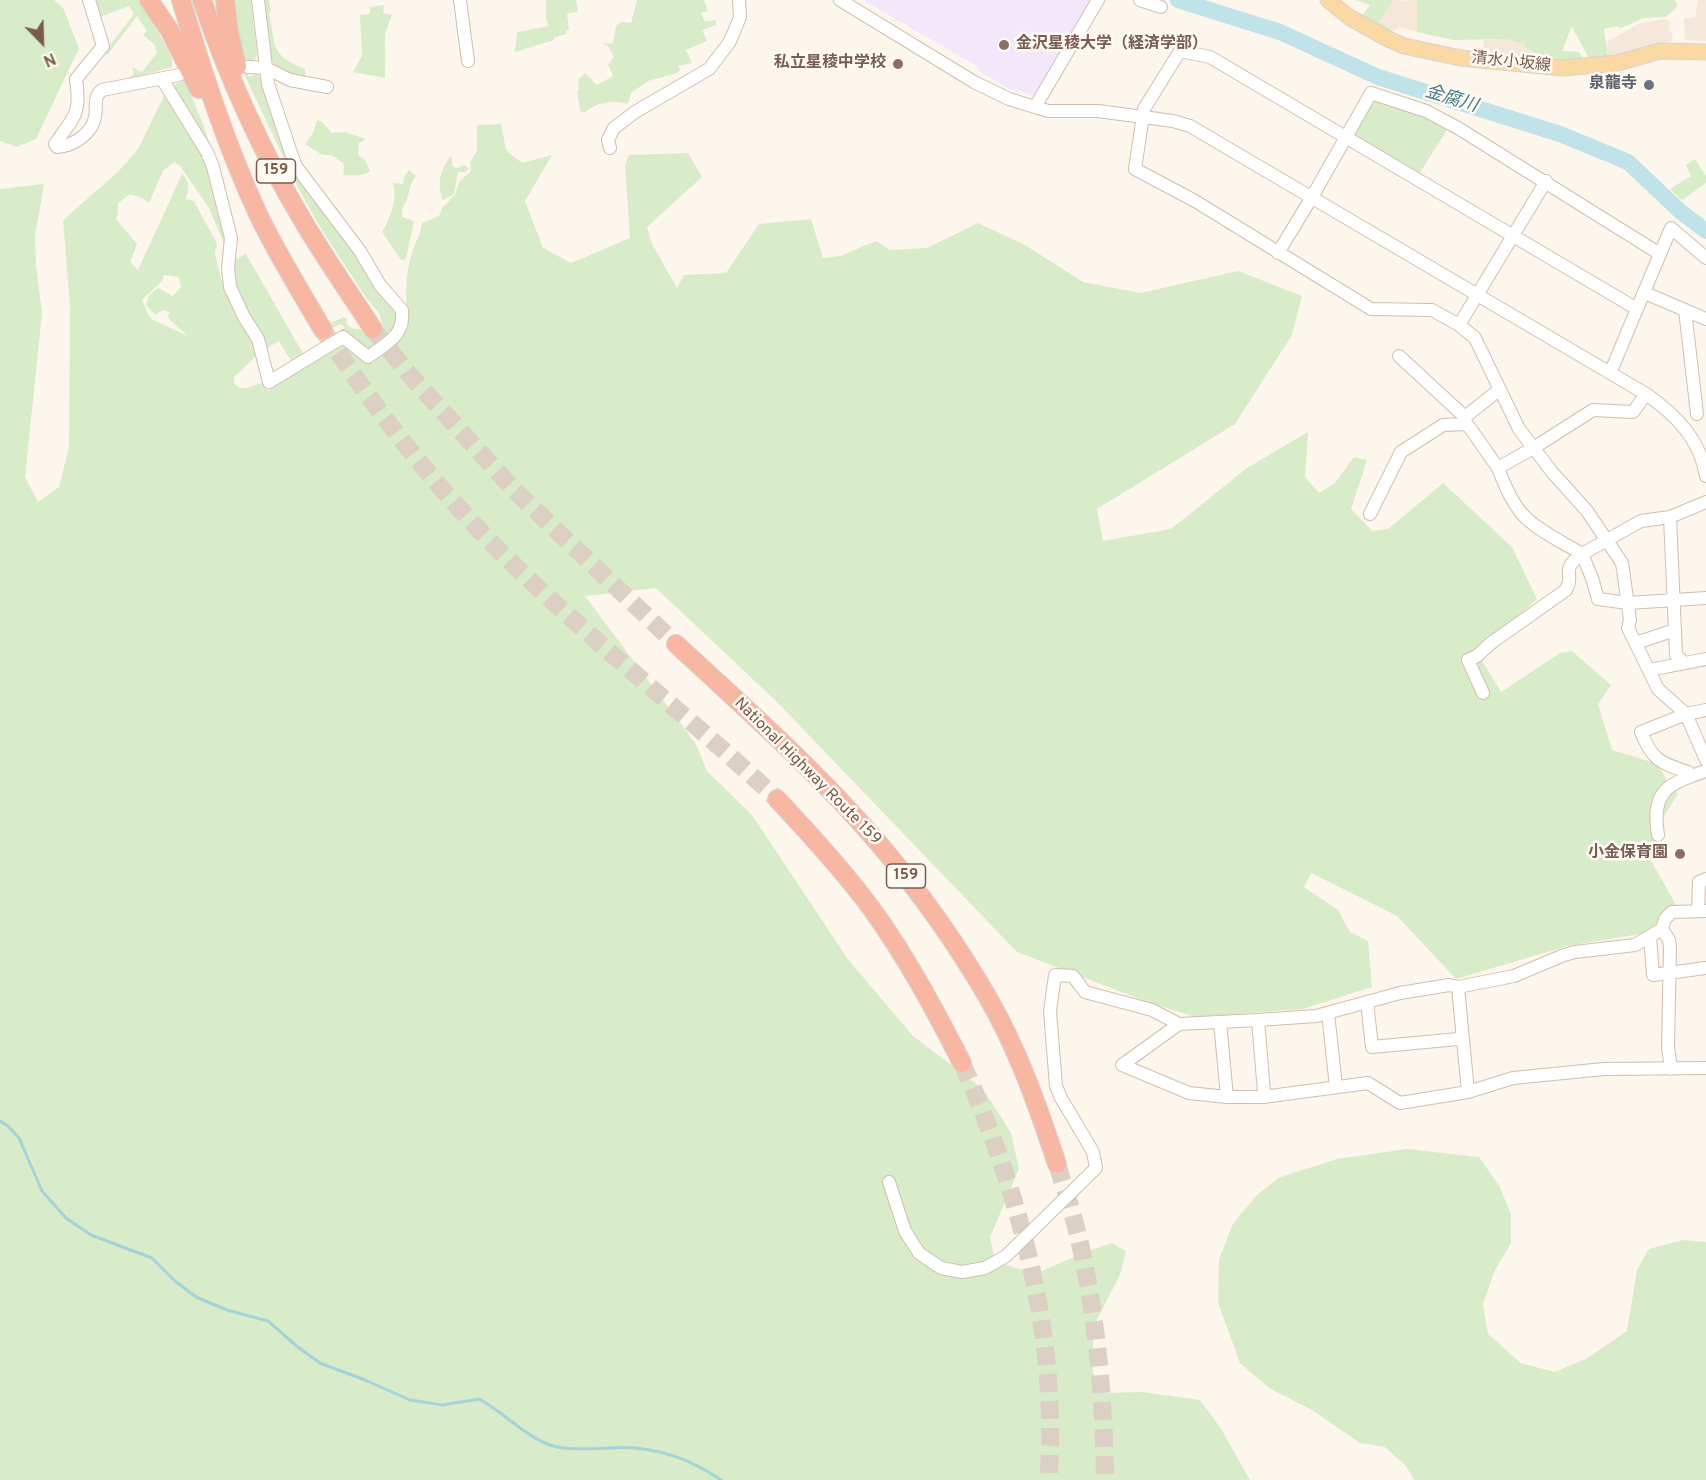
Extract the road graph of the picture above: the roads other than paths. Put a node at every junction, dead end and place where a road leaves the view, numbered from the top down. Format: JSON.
{"nodes":[{"id":1,"x":89,"y":0,"type":"edge"},
{"id":2,"x":150,"y":0,"type":"edge"},
{"id":3,"x":181,"y":0,"type":"edge"},
{"id":4,"x":202,"y":0,"type":"edge"},
{"id":5,"x":225,"y":0,"type":"edge"},
{"id":6,"x":258,"y":0,"type":"edge"},
{"id":7,"x":460,"y":0,"type":"edge"},
{"id":8,"x":739,"y":0,"type":"edge"},
{"id":9,"x":840,"y":0,"type":"edge"},
{"id":10,"x":1098,"y":0,"type":"edge"},
{"id":11,"x":1140,"y":0,"type":"edge"},
{"id":12,"x":1328,"y":0,"type":"edge"},
{"id":13,"x":1161,"y":7,"type":"dead end"},
{"id":14,"x":1706,"y":52,"type":"edge"},
{"id":15,"x":468,"y":61,"type":"dead end"},
{"id":16,"x":248,"y":67,"type":"dead end"},
{"id":17,"x":266,"y":68,"type":"junction"},
{"id":18,"x":179,"y":75,"type":"dead end"},
{"id":19,"x":162,"y":79,"type":"junction"},
{"id":20,"x":327,"y":87,"type":"dead end"},
{"id":21,"x":1035,"y":107,"type":"junction"},
{"id":22,"x":1143,"y":117,"type":"junction"},
{"id":23,"x":1345,"y":136,"type":"junction"},
{"id":24,"x":610,"y":148,"type":"dead end"},
{"id":25,"x":1546,"y":181,"type":"junction"},
{"id":26,"x":1312,"y":197,"type":"junction"},
{"id":27,"x":259,"y":215,"type":"junction"},
{"id":28,"x":1514,"y":237,"type":"junction"},
{"id":29,"x":1278,"y":253,"type":"junction"},
{"id":30,"x":1660,"y":254,"type":"junction"},
{"id":31,"x":1706,"y":258,"type":"edge"},
{"id":32,"x":1479,"y":294,"type":"junction"},
{"id":33,"x":1645,"y":294,"type":"junction"},
{"id":34,"x":354,"y":301,"type":"junction"},
{"id":35,"x":1637,"y":309,"type":"junction"},
{"id":36,"x":1685,"y":310,"type":"junction"},
{"id":37,"x":1706,"y":319,"type":"edge"},
{"id":38,"x":1460,"y":325,"type":"junction"},
{"id":39,"x":373,"y":329,"type":"tunnel mouth"},
{"id":40,"x":322,"y":330,"type":"tunnel mouth"},
{"id":41,"x":1399,"y":356,"type":"dead end"},
{"id":42,"x":1611,"y":371,"type":"junction"},
{"id":43,"x":1500,"y":389,"type":"junction"},
{"id":44,"x":1646,"y":394,"type":"junction"},
{"id":45,"x":1701,"y":412,"type":"edge"},
{"id":46,"x":1466,"y":420,"type":"junction"},
{"id":47,"x":1679,"y":423,"type":"junction"},
{"id":48,"x":1534,"y":447,"type":"junction"},
{"id":49,"x":1498,"y":468,"type":"junction"},
{"id":50,"x":1706,"y":476,"type":"edge"},
{"id":51,"x":1706,"y":502,"type":"edge"},
{"id":52,"x":1370,"y":514,"type":"dead end"},
{"id":53,"x":1670,"y":517,"type":"junction"},
{"id":54,"x":1607,"y":540,"type":"junction"},
{"id":55,"x":1582,"y":554,"type":"junction"},
{"id":56,"x":1706,"y":598,"type":"edge"},
{"id":57,"x":1675,"y":600,"type":"junction"},
{"id":58,"x":1628,"y":603,"type":"junction"},
{"id":59,"x":1675,"y":630,"type":"junction"},
{"id":60,"x":1636,"y":643,"type":"junction"},
{"id":61,"x":676,"y":644,"type":"tunnel mouth"},
{"id":62,"x":1706,"y":659,"type":"edge"},
{"id":63,"x":1684,"y":663,"type":"junction"},
{"id":64,"x":1649,"y":670,"type":"junction"},
{"id":65,"x":1483,"y":693,"type":"dead end"},
{"id":66,"x":1706,"y":710,"type":"edge"},
{"id":67,"x":1686,"y":714,"type":"junction"},
{"id":68,"x":1706,"y":760,"type":"edge"},
{"id":69,"x":1706,"y":771,"type":"edge"},
{"id":70,"x":1692,"y":776,"type":"junction"},
{"id":71,"x":777,"y":799,"type":"tunnel mouth"},
{"id":72,"x":1658,"y":835,"type":"dead end"},
{"id":73,"x":1706,"y":879,"type":"edge"},
{"id":74,"x":1702,"y":911,"type":"edge"},
{"id":75,"x":1662,"y":929,"type":"junction"},
{"id":76,"x":1650,"y":936,"type":"junction"},
{"id":77,"x":1706,"y":968,"type":"edge"},
{"id":78,"x":1670,"y":973,"type":"junction"},
{"id":79,"x":1458,"y":987,"type":"junction"},
{"id":80,"x":1367,"y":1002,"type":"junction"},
{"id":81,"x":1328,"y":1013,"type":"junction"},
{"id":82,"x":1258,"y":1020,"type":"junction"},
{"id":83,"x":1220,"y":1022,"type":"junction"},
{"id":84,"x":1179,"y":1024,"type":"junction"},
{"id":85,"x":1462,"y":1035,"type":"junction"},
{"id":86,"x":962,"y":1063,"type":"tunnel mouth"},
{"id":87,"x":1706,"y":1068,"type":"edge"},
{"id":88,"x":1671,"y":1069,"type":"junction"},
{"id":89,"x":1336,"y":1087,"type":"junction"},
{"id":90,"x":1468,"y":1092,"type":"junction"},
{"id":91,"x":1227,"y":1097,"type":"junction"},
{"id":92,"x":1263,"y":1097,"type":"junction"},
{"id":93,"x":1057,"y":1164,"type":"tunnel mouth"},
{"id":94,"x":888,"y":1182,"type":"dead end"}],
"edges":[{"from":1,"to":19,"type":"street"},
{"from":2,"to":27,"type":"highway","number":"159"},
{"from":3,"to":27,"type":"highway","number":"159"},
{"from":4,"to":34,"type":"highway","number":"159"},
{"from":5,"to":34,"type":"highway","number":"159"},
{"from":6,"to":17,"type":"street"},
{"from":7,"to":15,"type":"street"},
{"from":8,"to":24,"type":"street"},
{"from":9,"to":21,"type":"street"},
{"from":10,"to":21,"type":"street"},
{"from":11,"to":13,"type":"street"},
{"from":12,"to":14,"type":"main road","name":"清水小坂線"},
{"from":16,"to":17,"type":"street"},
{"from":17,"to":19,"type":"street"},
{"from":17,"to":20,"type":"street"},
{"from":18,"to":19,"type":"street"},
{"from":21,"to":22,"type":"street"},
{"from":22,"to":23,"type":"street"},
{"from":22,"to":26,"type":"street"},
{"from":22,"to":29,"type":"street"},
{"from":23,"to":25,"type":"street"},
{"from":23,"to":26,"type":"street"},
{"from":23,"to":28,"type":"street"},
{"from":25,"to":28,"type":"street"},
{"from":25,"to":30,"type":"street"},
{"from":26,"to":29,"type":"street"},
{"from":26,"to":32,"type":"street"},
{"from":27,"to":40,"type":"highway","number":"159"},
{"from":28,"to":32,"type":"street"},
{"from":28,"to":35,"type":"street"},
{"from":29,"to":38,"type":"street"},
{"from":30,"to":31,"type":"street"},
{"from":30,"to":33,"type":"street"},
{"from":32,"to":38,"type":"street"},
{"from":32,"to":42,"type":"street"},
{"from":33,"to":35,"type":"street"},
{"from":33,"to":36,"type":"street"},
{"from":34,"to":39,"type":"highway","number":"159"},
{"from":35,"to":42,"type":"street"},
{"from":36,"to":37,"type":"street"},
{"from":36,"to":45,"type":"street"},
{"from":38,"to":43,"type":"street"},
{"from":41,"to":46,"type":"street"},
{"from":42,"to":44,"type":"street"},
{"from":43,"to":46,"type":"street"},
{"from":43,"to":48,"type":"street"},
{"from":44,"to":47,"type":"street"},
{"from":44,"to":48,"type":"street"},
{"from":45,"to":47,"type":"street"},
{"from":46,"to":49,"type":"street"},
{"from":46,"to":52,"type":"street"},
{"from":47,"to":50,"type":"street"},
{"from":48,"to":49,"type":"street"},
{"from":48,"to":54,"type":"street"},
{"from":49,"to":55,"type":"street"},
{"from":51,"to":53,"type":"street"},
{"from":53,"to":54,"type":"street"},
{"from":53,"to":57,"type":"street"},
{"from":54,"to":55,"type":"street"},
{"from":54,"to":58,"type":"street"},
{"from":55,"to":58,"type":"street"},
{"from":55,"to":65,"type":"street"},
{"from":56,"to":57,"type":"street"},
{"from":57,"to":58,"type":"street"},
{"from":57,"to":59,"type":"street"},
{"from":58,"to":60,"type":"street"},
{"from":59,"to":60,"type":"street"},
{"from":59,"to":63,"type":"street"},
{"from":60,"to":64,"type":"street"},
{"from":61,"to":93,"type":"highway","name":"National Highway Route 159","number":"159"},
{"from":62,"to":63,"type":"street"},
{"from":63,"to":64,"type":"street"},
{"from":64,"to":67,"type":"street"},
{"from":66,"to":67,"type":"street"},
{"from":67,"to":68,"type":"street"},
{"from":67,"to":70,"type":"street"},
{"from":69,"to":70,"type":"street"},
{"from":70,"to":72,"type":"street"},
{"from":71,"to":86,"type":"highway"},
{"from":73,"to":74,"type":"street"},
{"from":74,"to":75,"type":"street"},
{"from":75,"to":76,"type":"street"},
{"from":75,"to":78,"type":"street"},
{"from":76,"to":78,"type":"street"},
{"from":76,"to":79,"type":"street"},
{"from":77,"to":78,"type":"street"},
{"from":78,"to":88,"type":"street"},
{"from":79,"to":80,"type":"street"},
{"from":79,"to":85,"type":"street"},
{"from":80,"to":81,"type":"street"},
{"from":80,"to":85,"type":"street"},
{"from":81,"to":82,"type":"street"},
{"from":81,"to":89,"type":"street"},
{"from":82,"to":83,"type":"street"},
{"from":82,"to":92,"type":"street"},
{"from":83,"to":84,"type":"street"},
{"from":83,"to":91,"type":"street"},
{"from":84,"to":91,"type":"street"},
{"from":84,"to":94,"type":"street"},
{"from":85,"to":90,"type":"street"},
{"from":87,"to":88,"type":"street"},
{"from":88,"to":90,"type":"street"},
{"from":89,"to":90,"type":"street"},
{"from":89,"to":92,"type":"street"},
{"from":91,"to":92,"type":"street"}]}
